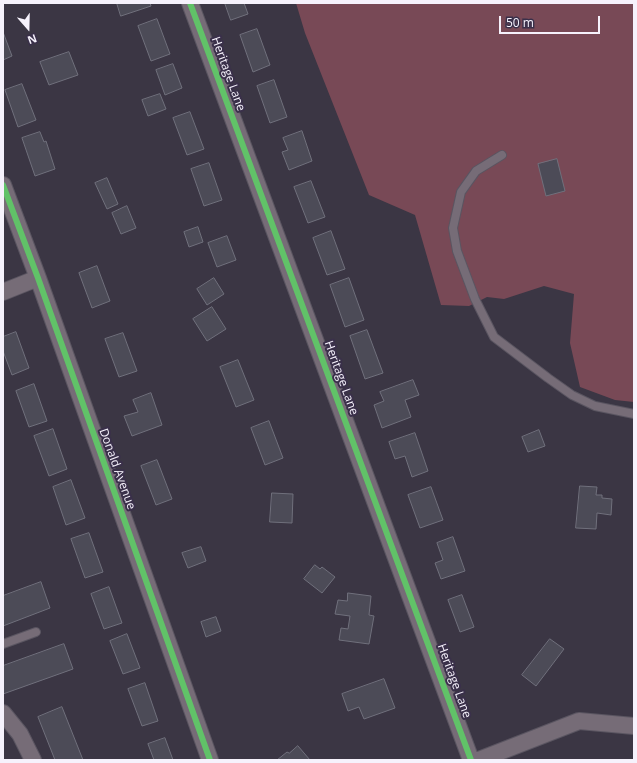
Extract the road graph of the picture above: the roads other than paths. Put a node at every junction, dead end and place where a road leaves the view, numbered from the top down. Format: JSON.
{"nodes":[{"id":1,"x":190,"y":3,"type":"edge"},
{"id":2,"x":502,"y":155,"type":"dead end"},
{"id":3,"x":3,"y":185,"type":"edge"},
{"id":4,"x":38,"y":278,"type":"junction"},
{"id":5,"x":3,"y":292,"type":"edge"},
{"id":6,"x":634,"y":414,"type":"edge"},
{"id":7,"x":36,"y":632,"type":"dead end"},
{"id":8,"x":3,"y":644,"type":"edge"},
{"id":9,"x":3,"y":713,"type":"edge"},
{"id":10,"x":634,"y":726,"type":"edge"},
{"id":11,"x":33,"y":760,"type":"edge"},
{"id":12,"x":210,"y":760,"type":"edge"},
{"id":13,"x":471,"y":760,"type":"edge"},
{"id":14,"x":479,"y":760,"type":"edge"}],
"edges":[{"from":1,"to":13,"type":"street","name":"Heritage Lane"},
{"from":2,"to":6,"type":"lane"},
{"from":3,"to":4,"type":"street","name":"Donald Avenue"},
{"from":4,"to":5,"type":"street"},
{"from":4,"to":12,"type":"street","name":"Donald Avenue"},
{"from":7,"to":8,"type":"lane"},
{"from":9,"to":11,"type":"street"},
{"from":10,"to":14,"type":"street"}]}
